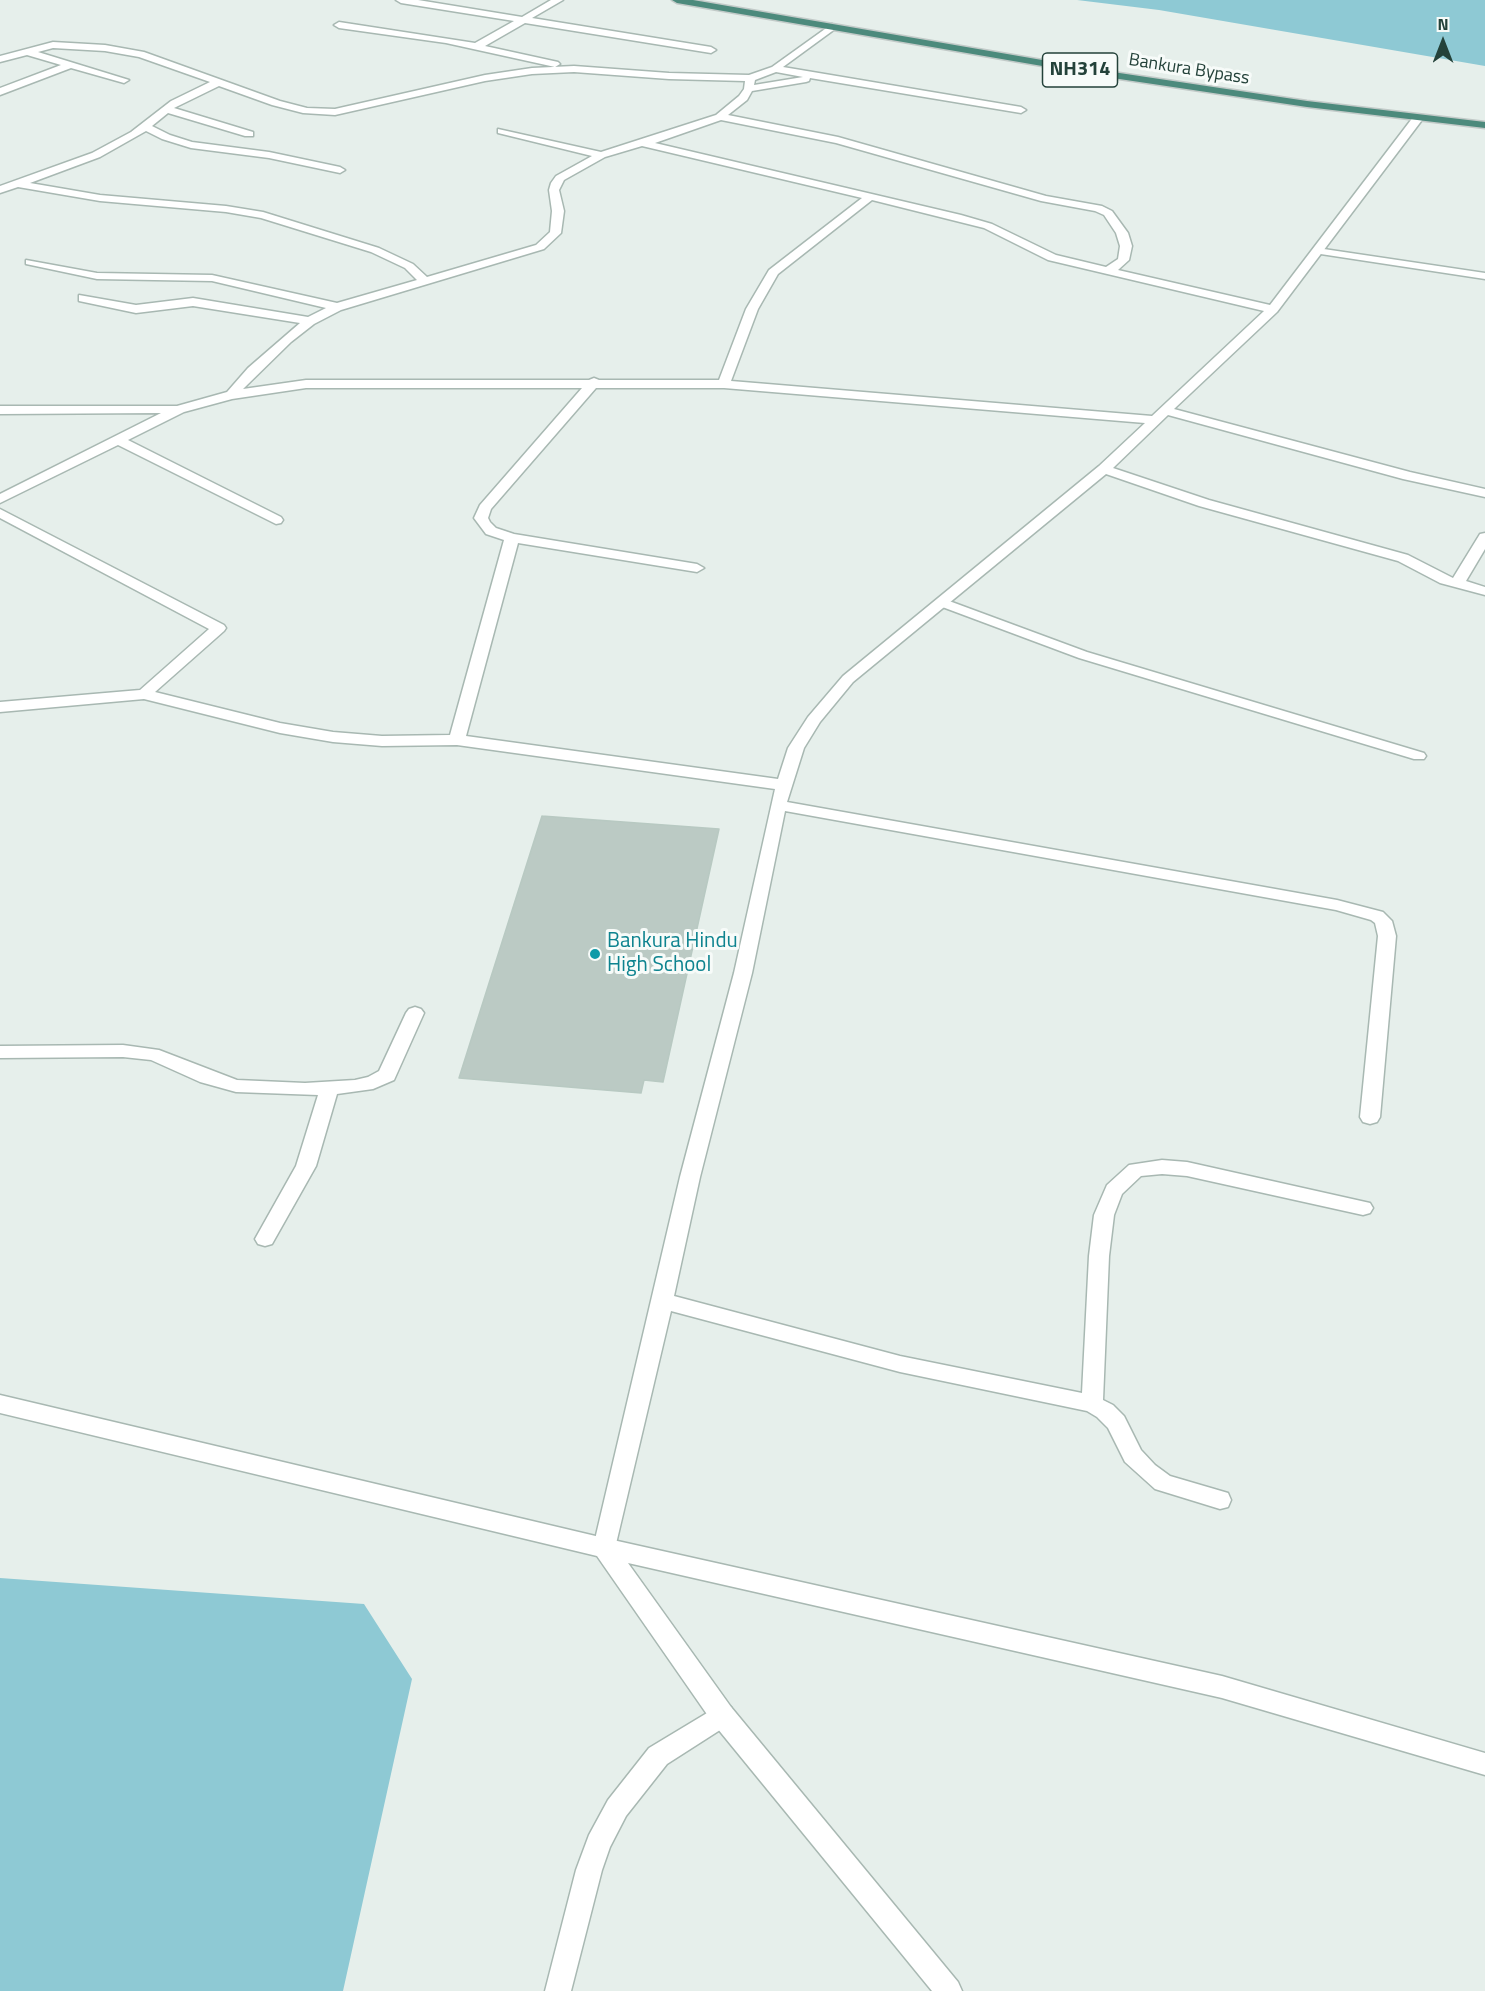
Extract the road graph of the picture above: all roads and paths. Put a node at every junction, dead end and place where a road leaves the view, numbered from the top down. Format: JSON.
{"nodes":[{"id":1,"x":401,"y":0,"type":"edge"},
{"id":2,"x":558,"y":0,"type":"edge"},
{"id":3,"x":678,"y":0,"type":"edge"},
{"id":4,"x":525,"y":19,"type":"junction"},
{"id":5,"x":339,"y":25,"type":"dead end"},
{"id":6,"x":832,"y":27,"type":"junction"},
{"id":7,"x":477,"y":46,"type":"junction"},
{"id":8,"x":711,"y":50,"type":"dead end"},
{"id":9,"x":26,"y":51,"type":"junction"},
{"id":10,"x":0,"y":59,"type":"edge"},
{"id":11,"x":69,"y":65,"type":"junction"},
{"id":12,"x":574,"y":69,"type":"junction"},
{"id":13,"x":776,"y":69,"type":"junction"},
{"id":14,"x":823,"y":77,"type":"junction"},
{"id":15,"x":124,"y":80,"type":"dead end"},
{"id":16,"x":219,"y":82,"type":"junction"},
{"id":17,"x":750,"y":83,"type":"junction"},
{"id":18,"x":0,"y":92,"type":"edge"},
{"id":19,"x":166,"y":109,"type":"junction"},
{"id":20,"x":1021,"y":110,"type":"dead end"},
{"id":21,"x":720,"y":117,"type":"junction"},
{"id":22,"x":1418,"y":118,"type":"junction"},
{"id":23,"x":1485,"y":125,"type":"edge"},
{"id":24,"x":145,"y":126,"type":"junction"},
{"id":25,"x":502,"y":132,"type":"dead end"},
{"id":26,"x":249,"y":134,"type":"dead end"},
{"id":27,"x":642,"y":143,"type":"junction"},
{"id":28,"x":601,"y":155,"type":"junction"},
{"id":29,"x":340,"y":170,"type":"dead end"},
{"id":30,"x":18,"y":184,"type":"junction"},
{"id":31,"x":0,"y":190,"type":"edge"},
{"id":32,"x":871,"y":196,"type":"junction"},
{"id":33,"x":1317,"y":252,"type":"junction"},
{"id":34,"x":30,"y":262,"type":"dead end"},
{"id":35,"x":1110,"y":270,"type":"junction"},
{"id":36,"x":1485,"y":276,"type":"edge"},
{"id":37,"x":424,"y":280,"type":"junction"},
{"id":38,"x":83,"y":298,"type":"dead end"},
{"id":39,"x":337,"y":307,"type":"junction"},
{"id":40,"x":1273,"y":309,"type":"junction"},
{"id":41,"x":310,"y":321,"type":"junction"},
{"id":42,"x":594,"y":382,"type":"junction"},
{"id":43,"x":724,"y":384,"type":"junction"},
{"id":44,"x":231,"y":395,"type":"junction"},
{"id":45,"x":0,"y":410,"type":"edge"},
{"id":46,"x":179,"y":410,"type":"junction"},
{"id":47,"x":1160,"y":416,"type":"junction"},
{"id":48,"x":119,"y":440,"type":"junction"},
{"id":49,"x":1104,"y":469,"type":"junction"},
{"id":50,"x":1485,"y":493,"type":"edge"},
{"id":51,"x":1,"y":498,"type":"edge"},
{"id":52,"x":0,"y":513,"type":"edge"},
{"id":53,"x":276,"y":520,"type":"dead end"},
{"id":54,"x":1485,"y":537,"type":"edge"},
{"id":55,"x":512,"y":538,"type":"junction"},
{"id":56,"x":697,"y":568,"type":"dead end"},
{"id":57,"x":1457,"y":585,"type":"junction"},
{"id":58,"x":1485,"y":591,"type":"edge"},
{"id":59,"x":941,"y":602,"type":"junction"},
{"id":60,"x":144,"y":694,"type":"junction"},
{"id":61,"x":0,"y":706,"type":"edge"},
{"id":62,"x":458,"y":740,"type":"junction"},
{"id":63,"x":1419,"y":756,"type":"dead end"},
{"id":64,"x":784,"y":785,"type":"junction"},
{"id":65,"x":778,"y":805,"type":"junction"},
{"id":66,"x":415,"y":1013,"type":"dead end"},
{"id":67,"x":0,"y":1052,"type":"edge"},
{"id":68,"x":328,"y":1089,"type":"junction"},
{"id":69,"x":1370,"y":1117,"type":"dead end"},
{"id":70,"x":1363,"y":1208,"type":"dead end"},
{"id":71,"x":265,"y":1239,"type":"dead end"},
{"id":72,"x":663,"y":1301,"type":"junction"},
{"id":73,"x":0,"y":1404,"type":"edge"},
{"id":74,"x":1092,"y":1404,"type":"junction"},
{"id":75,"x":1220,"y":1500,"type":"dead end"},
{"id":76,"x":604,"y":1548,"type":"junction"},
{"id":77,"x":722,"y":1714,"type":"junction"},
{"id":78,"x":1485,"y":1764,"type":"edge"},
{"id":79,"x":558,"y":1991,"type":"edge"},
{"id":80,"x":948,"y":1991,"type":"edge"}],
"edges":[{"from":1,"to":4,"type":"street"},
{"from":2,"to":4,"type":"street"},
{"from":3,"to":6,"type":"highway","name":"Bankura Bypass","number":"NH314"},
{"from":4,"to":7,"type":"street"},
{"from":4,"to":8,"type":"street"},
{"from":5,"to":7,"type":"street"},
{"from":6,"to":13,"type":"street"},
{"from":6,"to":22,"type":"highway","name":"Bankura Bypass","number":"NH314"},
{"from":7,"to":12,"type":"street"},
{"from":9,"to":10,"type":"street"},
{"from":9,"to":11,"type":"street"},
{"from":9,"to":16,"type":"street"},
{"from":11,"to":15,"type":"street"},
{"from":11,"to":18,"type":"street"},
{"from":12,"to":16,"type":"street"},
{"from":12,"to":17,"type":"street"},
{"from":13,"to":14,"type":"street"},
{"from":13,"to":17,"type":"street"},
{"from":14,"to":17,"type":"street"},
{"from":14,"to":20,"type":"street"},
{"from":16,"to":19,"type":"street"},
{"from":17,"to":21,"type":"street"},
{"from":19,"to":24,"type":"street"},
{"from":19,"to":26,"type":"street"},
{"from":21,"to":27,"type":"street"},
{"from":21,"to":35,"type":"street"},
{"from":22,"to":23,"type":"highway","name":"Bankura Bypass","number":"NH314"},
{"from":22,"to":33,"type":"street"},
{"from":24,"to":29,"type":"street"},
{"from":24,"to":30,"type":"street"},
{"from":25,"to":28,"type":"street"},
{"from":27,"to":28,"type":"street"},
{"from":27,"to":32,"type":"street"},
{"from":28,"to":37,"type":"street"},
{"from":30,"to":31,"type":"street"},
{"from":30,"to":37,"type":"street"},
{"from":32,"to":35,"type":"street"},
{"from":32,"to":43,"type":"street"},
{"from":33,"to":36,"type":"lane"},
{"from":33,"to":40,"type":"street"},
{"from":34,"to":39,"type":"street"},
{"from":35,"to":40,"type":"street"},
{"from":37,"to":39,"type":"street"},
{"from":38,"to":41,"type":"street"},
{"from":39,"to":41,"type":"street"},
{"from":40,"to":47,"type":"street"},
{"from":41,"to":44,"type":"street"},
{"from":42,"to":43,"type":"street"},
{"from":42,"to":44,"type":"street"},
{"from":42,"to":55,"type":"street"},
{"from":43,"to":47,"type":"street"},
{"from":44,"to":46,"type":"street"},
{"from":45,"to":46,"type":"street"},
{"from":46,"to":48,"type":"street"},
{"from":47,"to":49,"type":"street"},
{"from":47,"to":50,"type":"street"},
{"from":48,"to":51,"type":"street"},
{"from":48,"to":53,"type":"street"},
{"from":49,"to":57,"type":"street"},
{"from":49,"to":59,"type":"street"},
{"from":52,"to":60,"type":"street"},
{"from":54,"to":57,"type":"street"},
{"from":55,"to":56,"type":"street"},
{"from":55,"to":62,"type":"street"},
{"from":57,"to":58,"type":"street"},
{"from":59,"to":63,"type":"lane"},
{"from":59,"to":64,"type":"street"},
{"from":60,"to":61,"type":"street"},
{"from":60,"to":62,"type":"street"},
{"from":62,"to":64,"type":"street"},
{"from":64,"to":65,"type":"street"},
{"from":65,"to":69,"type":"street"},
{"from":65,"to":72,"type":"street"},
{"from":66,"to":68,"type":"street"},
{"from":67,"to":68,"type":"street"},
{"from":68,"to":71,"type":"street"},
{"from":70,"to":74,"type":"street"},
{"from":72,"to":74,"type":"street"},
{"from":72,"to":76,"type":"street"},
{"from":73,"to":76,"type":"street"},
{"from":74,"to":75,"type":"street"},
{"from":76,"to":77,"type":"street"},
{"from":76,"to":78,"type":"street"},
{"from":77,"to":79,"type":"street"},
{"from":77,"to":80,"type":"street"}]}
